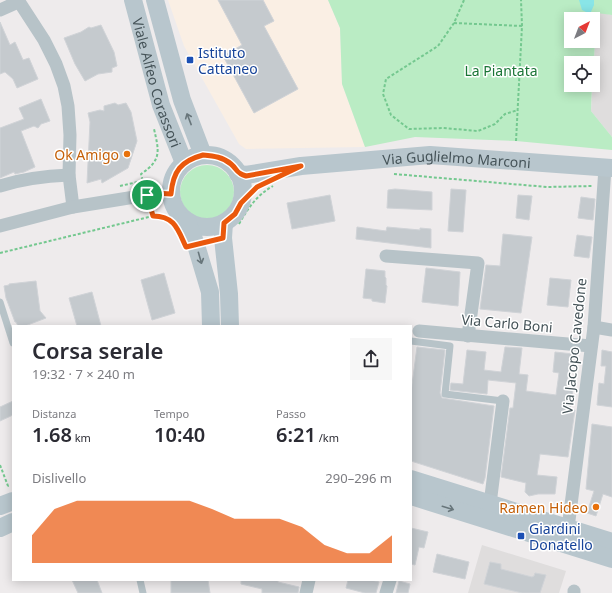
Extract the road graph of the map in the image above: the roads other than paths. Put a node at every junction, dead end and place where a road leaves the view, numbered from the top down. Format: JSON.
{"nodes":[{"id":1,"x":133,"y":0,"type":"edge"},
{"id":2,"x":155,"y":0,"type":"edge"},
{"id":3,"x":18,"y":1,"type":"edge"},
{"id":4,"x":0,"y":10,"type":"edge"},
{"id":5,"x":203,"y":155,"type":"junction"},
{"id":6,"x":184,"y":163,"type":"junction"},
{"id":7,"x":301,"y":166,"type":"junction"},
{"id":8,"x":238,"y":174,"type":"junction"},
{"id":9,"x":607,"y":174,"type":"edge"},
{"id":10,"x":69,"y":175,"type":"junction"},
{"id":11,"x":0,"y":186,"type":"edge"},
{"id":12,"x":171,"y":194,"type":"junction"},
{"id":13,"x":241,"y":203,"type":"junction"},
{"id":14,"x":73,"y":207,"type":"junction"},
{"id":15,"x":181,"y":223,"type":"junction"},
{"id":16,"x":231,"y":224,"type":"junction"},
{"id":17,"x":0,"y":226,"type":"edge"},
{"id":18,"x":606,"y":232,"type":"edge"},
{"id":19,"x":386,"y":256,"type":"dead end"},
{"id":20,"x":0,"y":302,"type":"edge"},
{"id":21,"x":211,"y":325,"type":"edge"},
{"id":22,"x":230,"y":325,"type":"edge"},
{"id":23,"x":594,"y":327,"type":"junction"},
{"id":24,"x":612,"y":330,"type":"edge"},
{"id":25,"x":419,"y":331,"type":"dead end"},
{"id":26,"x":468,"y":336,"type":"junction"},
{"id":27,"x":12,"y":340,"type":"edge"},
{"id":28,"x":412,"y":342,"type":"edge"},
{"id":29,"x":591,"y":346,"type":"junction"},
{"id":30,"x":503,"y":401,"type":"joint"},
{"id":31,"x":412,"y":479,"type":"edge"},
{"id":32,"x":9,"y":494,"type":"edge"},
{"id":33,"x":412,"y":496,"type":"edge"},
{"id":34,"x":490,"y":504,"type":"junction"},
{"id":35,"x":0,"y":506,"type":"edge"},
{"id":36,"x":12,"y":522,"type":"edge"},
{"id":37,"x":0,"y":528,"type":"edge"},
{"id":38,"x":568,"y":528,"type":"junction"},
{"id":39,"x":612,"y":542,"type":"edge"},
{"id":40,"x":612,"y":559,"type":"edge"},
{"id":41,"x":140,"y":581,"type":"edge"},
{"id":42,"x":309,"y":581,"type":"edge"},
{"id":43,"x":390,"y":581,"type":"edge"},
{"id":44,"x":143,"y":593,"type":"edge"},
{"id":45,"x":306,"y":593,"type":"edge"},
{"id":46,"x":386,"y":593,"type":"edge"}],
"edges":[{"from":1,"to":6,"type":"street","name":"Viale Alfeo Corassori"},
{"from":5,"to":2,"type":"street","name":"Viale Alfeo Corassori","one_way":true},
{"from":3,"to":4,"type":"street"},
{"from":3,"to":10,"type":"street"},
{"from":5,"to":6,"type":"street"},
{"from":5,"to":8,"type":"street"},
{"from":6,"to":12,"type":"street"},
{"from":7,"to":8,"type":"street","name":"Via Guglielmo Marconi"},
{"from":7,"to":9,"type":"street","name":"Via Guglielmo Marconi"},
{"from":7,"to":13,"type":"street","name":"Via Guglielmo Marconi"},
{"from":8,"to":13,"type":"street"},
{"from":9,"to":18,"type":"street","name":"Via Jacopo Cavedone"},
{"from":10,"to":11,"type":"street"},
{"from":10,"to":14,"type":"street"},
{"from":12,"to":14,"type":"street"},
{"from":12,"to":15,"type":"street"},
{"from":13,"to":16,"type":"street"},
{"from":14,"to":17,"type":"street"},
{"from":15,"to":16,"type":"street"},
{"from":15,"to":21,"type":"street","one_way":true},
{"from":16,"to":22,"type":"street"},
{"from":18,"to":23,"type":"street","name":"Via Jacopo Cavedone"},
{"from":19,"to":26,"type":"street"},
{"from":20,"to":27,"type":"lane"},
{"from":23,"to":24,"type":"street"},
{"from":23,"to":29,"type":"street","name":"Via Jacopo Cavedone"},
{"from":25,"to":26,"type":"street","name":"Via Carlo Boni"},
{"from":26,"to":29,"type":"street","name":"Via Carlo Boni"},
{"from":28,"to":30,"type":"lane"},
{"from":29,"to":38,"type":"street","name":"Via Jacopo Cavedone"},
{"from":30,"to":34,"type":"street"},
{"from":31,"to":34,"type":"street"},
{"from":32,"to":35,"type":"street"},
{"from":33,"to":40,"type":"street","one_way":true},
{"from":34,"to":38,"type":"street"},
{"from":36,"to":37,"type":"street"},
{"from":38,"to":39,"type":"street"},
{"from":41,"to":44,"type":"lane"},
{"from":42,"to":45,"type":"street"},
{"from":43,"to":46,"type":"street"}]}
